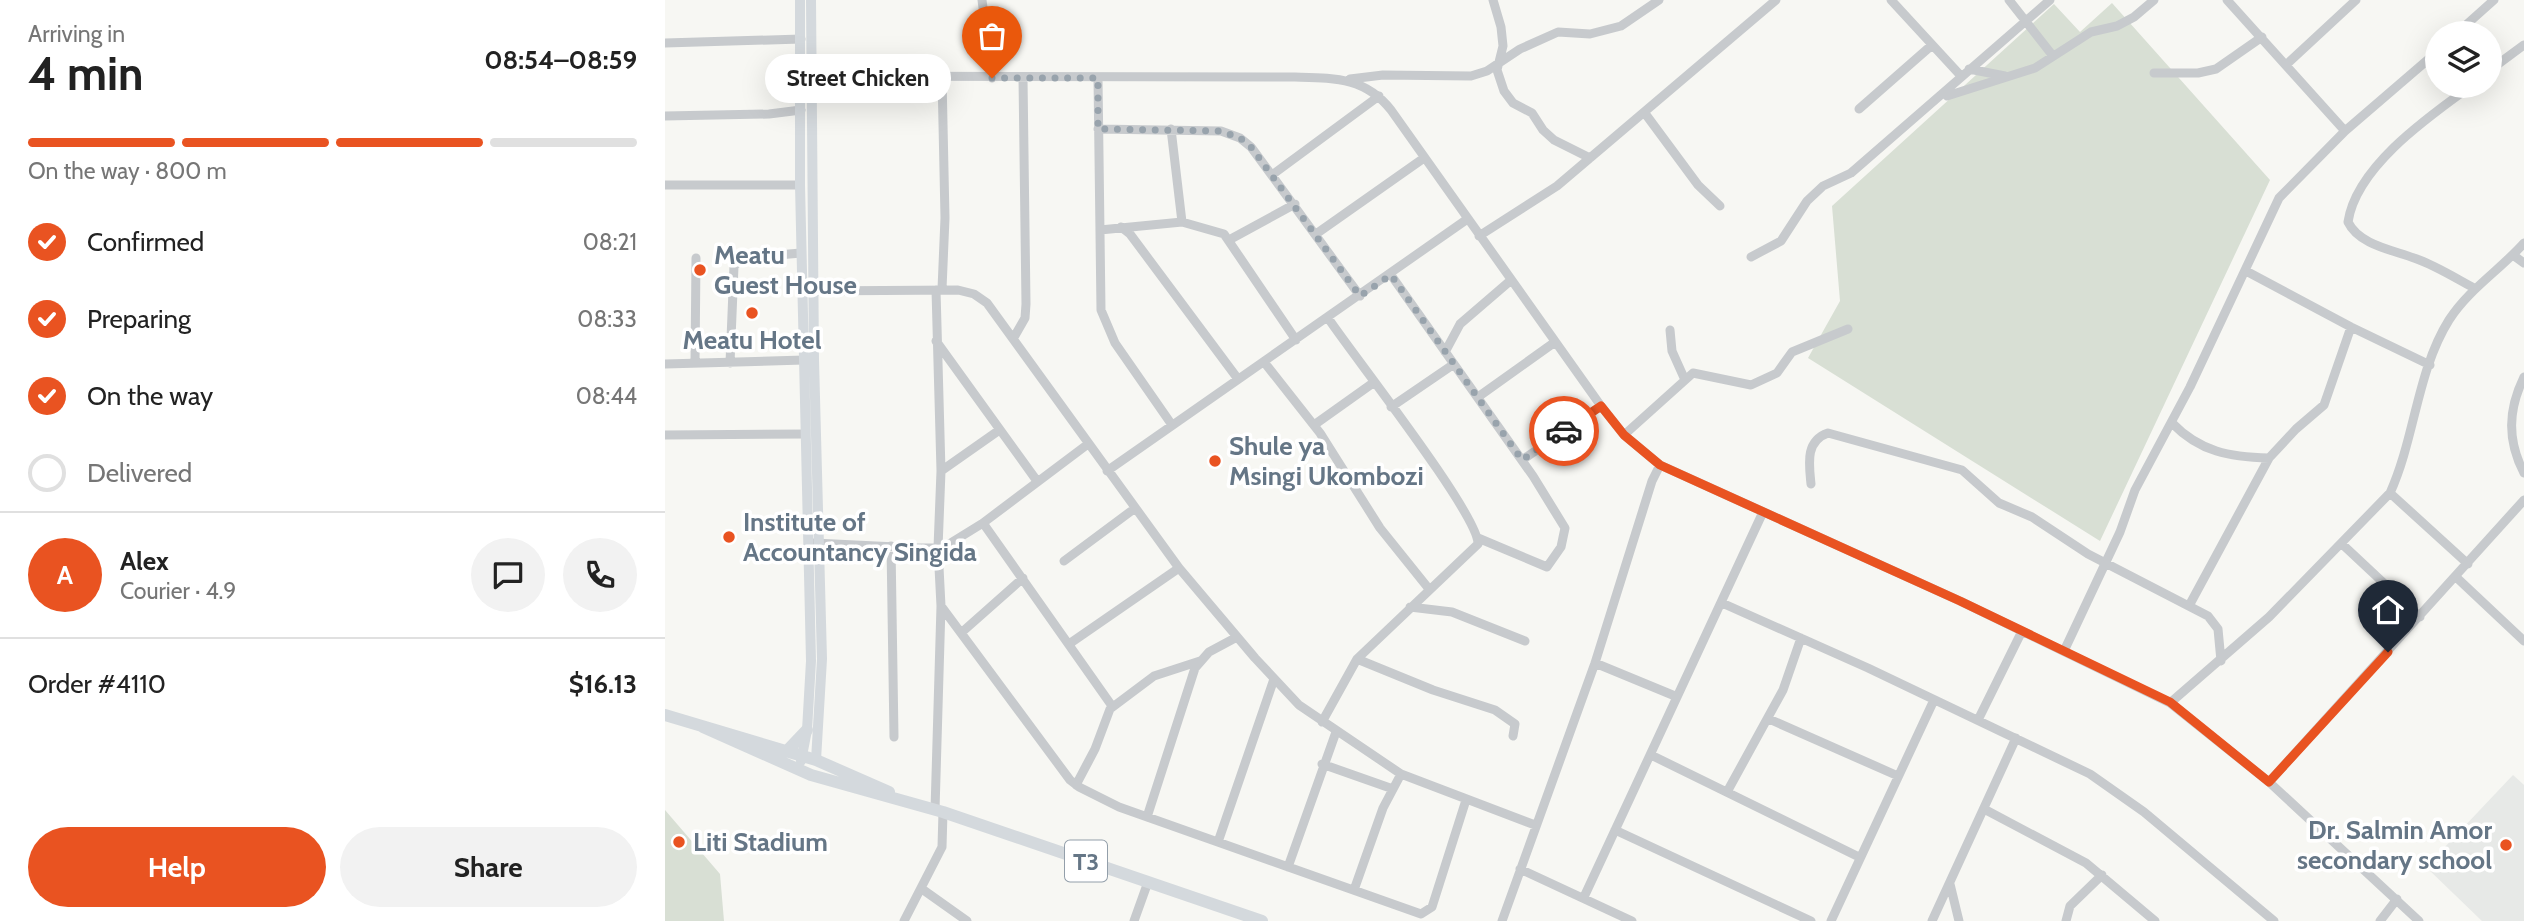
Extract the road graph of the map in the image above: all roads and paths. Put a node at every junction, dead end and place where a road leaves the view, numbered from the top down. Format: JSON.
{"nodes":[{"id":1,"x":800,"y":0,"type":"edge"},
{"id":2,"x":811,"y":0,"type":"edge"},
{"id":3,"x":982,"y":0,"type":"edge"},
{"id":4,"x":1493,"y":0,"type":"edge"},
{"id":5,"x":1659,"y":0,"type":"edge"},
{"id":6,"x":1776,"y":0,"type":"edge"},
{"id":7,"x":1891,"y":0,"type":"edge"},
{"id":8,"x":2009,"y":0,"type":"edge"},
{"id":9,"x":2050,"y":0,"type":"edge"},
{"id":10,"x":2154,"y":0,"type":"edge"},
{"id":11,"x":2227,"y":0,"type":"edge"},
{"id":12,"x":2356,"y":0,"type":"edge"},
{"id":13,"x":2491,"y":1,"type":"edge"},
{"id":14,"x":2028,"y":21,"type":"junction"},
{"id":15,"x":2470,"y":21,"type":"edge"},
{"id":16,"x":2262,"y":37,"type":"junction"},
{"id":17,"x":801,"y":39,"type":"junction"},
{"id":18,"x":665,"y":43,"type":"edge"},
{"id":19,"x":1932,"y":44,"type":"junction"},
{"id":20,"x":2524,"y":45,"type":"edge"},
{"id":21,"x":2053,"y":56,"type":"junction"},
{"id":22,"x":2502,"y":61,"type":"edge"},
{"id":23,"x":2425,"y":62,"type":"edge"},
{"id":24,"x":1498,"y":64,"type":"junction"},
{"id":25,"x":2287,"y":64,"type":"junction"},
{"id":26,"x":1965,"y":72,"type":"junction"},
{"id":27,"x":2154,"y":73,"type":"dead end"},
{"id":28,"x":807,"y":76,"type":"junction"},
{"id":29,"x":2012,"y":76,"type":"junction"},
{"id":30,"x":942,"y":77,"type":"junction"},
{"id":31,"x":992,"y":78,"type":"junction"},
{"id":32,"x":1023,"y":78,"type":"junction"},
{"id":33,"x":1098,"y":78,"type":"junction"},
{"id":34,"x":1348,"y":79,"type":"junction"},
{"id":35,"x":1379,"y":96,"type":"junction"},
{"id":36,"x":1947,"y":96,"type":"dead end"},
{"id":37,"x":2457,"y":98,"type":"edge"},
{"id":38,"x":1859,"y":109,"type":"dead end"},
{"id":39,"x":801,"y":110,"type":"junction"},
{"id":40,"x":1644,"y":112,"type":"junction"},
{"id":41,"x":665,"y":116,"type":"edge"},
{"id":42,"x":1098,"y":129,"type":"junction"},
{"id":43,"x":1171,"y":129,"type":"junction"},
{"id":44,"x":2344,"y":131,"type":"junction"},
{"id":45,"x":1424,"y":158,"type":"junction"},
{"id":46,"x":1590,"y":158,"type":"junction"},
{"id":47,"x":1272,"y":175,"type":"junction"},
{"id":48,"x":665,"y":185,"type":"edge"},
{"id":49,"x":800,"y":185,"type":"junction"},
{"id":50,"x":1294,"y":204,"type":"junction"},
{"id":51,"x":1720,"y":206,"type":"dead end"},
{"id":52,"x":1466,"y":220,"type":"junction"},
{"id":53,"x":1182,"y":222,"type":"junction"},
{"id":54,"x":1121,"y":227,"type":"junction"},
{"id":55,"x":1100,"y":230,"type":"junction"},
{"id":56,"x":1316,"y":234,"type":"junction"},
{"id":57,"x":1479,"y":236,"type":"junction"},
{"id":58,"x":1229,"y":240,"type":"junction"},
{"id":59,"x":2524,"y":243,"type":"edge"},
{"id":60,"x":801,"y":253,"type":"junction"},
{"id":61,"x":2513,"y":255,"type":"junction"},
{"id":62,"x":1751,"y":257,"type":"dead end"},
{"id":63,"x":696,"y":258,"type":"dead end"},
{"id":64,"x":2524,"y":263,"type":"edge"},
{"id":65,"x":2245,"y":271,"type":"junction"},
{"id":66,"x":1391,"y":275,"type":"junction"},
{"id":67,"x":1510,"y":281,"type":"junction"},
{"id":68,"x":2474,"y":288,"type":"junction"},
{"id":69,"x":939,"y":290,"type":"junction"},
{"id":70,"x":808,"y":291,"type":"junction"},
{"id":71,"x":1360,"y":296,"type":"junction"},
{"id":72,"x":1328,"y":318,"type":"junction"},
{"id":73,"x":2351,"y":327,"type":"junction"},
{"id":74,"x":1847,"y":329,"type":"dead end"},
{"id":75,"x":1670,"y":330,"type":"dead end"},
{"id":76,"x":1013,"y":339,"type":"junction"},
{"id":77,"x":1296,"y":340,"type":"junction"},
{"id":78,"x":936,"y":341,"type":"junction"},
{"id":79,"x":1555,"y":342,"type":"junction"},
{"id":80,"x":1445,"y":352,"type":"junction"},
{"id":81,"x":804,"y":360,"type":"junction"},
{"id":82,"x":1264,"y":362,"type":"junction"},
{"id":83,"x":695,"y":363,"type":"junction"},
{"id":84,"x":730,"y":363,"type":"junction"},
{"id":85,"x":665,"y":364,"type":"edge"},
{"id":86,"x":1454,"y":364,"type":"junction"},
{"id":87,"x":2430,"y":365,"type":"junction"},
{"id":88,"x":2524,"y":377,"type":"edge"},
{"id":89,"x":1238,"y":379,"type":"junction"},
{"id":90,"x":1685,"y":380,"type":"junction"},
{"id":91,"x":1373,"y":383,"type":"junction"},
{"id":92,"x":1478,"y":397,"type":"junction"},
{"id":93,"x":1601,"y":406,"type":"junction"},
{"id":94,"x":1391,"y":407,"type":"junction"},
{"id":95,"x":2172,"y":423,"type":"junction"},
{"id":96,"x":1172,"y":425,"type":"junction"},
{"id":97,"x":1314,"y":425,"type":"junction"},
{"id":98,"x":999,"y":430,"type":"junction"},
{"id":99,"x":805,"y":434,"type":"junction"},
{"id":100,"x":665,"y":435,"type":"edge"},
{"id":101,"x":1624,"y":435,"type":"junction"},
{"id":102,"x":1088,"y":444,"type":"junction"},
{"id":103,"x":2269,"y":458,"type":"junction"},
{"id":104,"x":1522,"y":460,"type":"junction"},
{"id":105,"x":1660,"y":465,"type":"junction"},
{"id":106,"x":941,"y":471,"type":"junction"},
{"id":107,"x":1107,"y":471,"type":"junction"},
{"id":108,"x":2524,"y":472,"type":"edge"},
{"id":109,"x":1037,"y":481,"type":"junction"},
{"id":110,"x":1811,"y":484,"type":"dead end"},
{"id":111,"x":2390,"y":493,"type":"junction"},
{"id":112,"x":2524,"y":500,"type":"edge"},
{"id":113,"x":1134,"y":509,"type":"junction"},
{"id":114,"x":1763,"y":512,"type":"junction"},
{"id":115,"x":2520,"y":512,"type":"edge"},
{"id":116,"x":983,"y":523,"type":"junction"},
{"id":117,"x":1478,"y":538,"type":"junction"},
{"id":118,"x":814,"y":543,"type":"junction"},
{"id":119,"x":2342,"y":544,"type":"junction"},
{"id":120,"x":891,"y":546,"type":"junction"},
{"id":121,"x":937,"y":548,"type":"junction"},
{"id":122,"x":1064,"y":561,"type":"dead end"},
{"id":123,"x":2106,"y":563,"type":"junction"},
{"id":124,"x":2468,"y":564,"type":"junction"},
{"id":125,"x":1179,"y":568,"type":"junction"},
{"id":126,"x":2456,"y":577,"type":"junction"},
{"id":127,"x":1023,"y":578,"type":"junction"},
{"id":128,"x":1429,"y":589,"type":"junction"},
{"id":129,"x":1722,"y":603,"type":"junction"},
{"id":130,"x":2190,"y":604,"type":"junction"},
{"id":131,"x":941,"y":606,"type":"junction"},
{"id":132,"x":1410,"y":607,"type":"junction"},
{"id":133,"x":2420,"y":617,"type":"junction"},
{"id":134,"x":2022,"y":631,"type":"junction"},
{"id":135,"x":961,"y":633,"type":"junction"},
{"id":136,"x":1237,"y":637,"type":"junction"},
{"id":137,"x":1801,"y":638,"type":"junction"},
{"id":138,"x":1525,"y":641,"type":"dead end"},
{"id":139,"x":2524,"y":641,"type":"edge"},
{"id":140,"x":1069,"y":644,"type":"junction"},
{"id":141,"x":2064,"y":651,"type":"junction"},
{"id":142,"x":1357,"y":659,"type":"junction"},
{"id":143,"x":1200,"y":660,"type":"junction"},
{"id":144,"x":2221,"y":660,"type":"junction"},
{"id":145,"x":1595,"y":663,"type":"junction"},
{"id":146,"x":1274,"y":680,"type":"junction"},
{"id":147,"x":1675,"y":696,"type":"junction"},
{"id":148,"x":1934,"y":700,"type":"junction"},
{"id":149,"x":2170,"y":702,"type":"junction"},
{"id":150,"x":1112,"y":706,"type":"junction"},
{"id":151,"x":665,"y":715,"type":"edge"},
{"id":152,"x":1769,"y":719,"type":"junction"},
{"id":153,"x":1978,"y":720,"type":"junction"},
{"id":154,"x":1322,"y":722,"type":"junction"},
{"id":155,"x":703,"y":727,"type":"junction"},
{"id":156,"x":807,"y":730,"type":"junction"},
{"id":157,"x":1336,"y":732,"type":"junction"},
{"id":158,"x":1513,"y":736,"type":"dead end"},
{"id":159,"x":894,"y":737,"type":"dead end"},
{"id":160,"x":2016,"y":738,"type":"junction"},
{"id":161,"x":787,"y":751,"type":"junction"},
{"id":162,"x":1651,"y":755,"type":"junction"},
{"id":163,"x":803,"y":757,"type":"junction"},
{"id":164,"x":816,"y":760,"type":"junction"},
{"id":165,"x":1322,"y":764,"type":"junction"},
{"id":166,"x":797,"y":770,"type":"junction"},
{"id":167,"x":1401,"y":774,"type":"junction"},
{"id":168,"x":1898,"y":776,"type":"junction"},
{"id":169,"x":2269,"y":782,"type":"junction"},
{"id":170,"x":1076,"y":785,"type":"junction"},
{"id":171,"x":1393,"y":789,"type":"junction"},
{"id":172,"x":1727,"y":792,"type":"junction"},
{"id":173,"x":1466,"y":800,"type":"junction"},
{"id":174,"x":911,"y":803,"type":"junction"},
{"id":175,"x":1984,"y":808,"type":"junction"},
{"id":176,"x":939,"y":811,"type":"junction"},
{"id":177,"x":1147,"y":817,"type":"junction"},
{"id":178,"x":1535,"y":825,"type":"junction"},
{"id":179,"x":1615,"y":830,"type":"junction"},
{"id":180,"x":1218,"y":842,"type":"junction"},
{"id":181,"x":1859,"y":857,"type":"junction"},
{"id":182,"x":1287,"y":867,"type":"junction"},
{"id":183,"x":1520,"y":869,"type":"junction"},
{"id":184,"x":2102,"y":875,"type":"junction"},
{"id":185,"x":1148,"y":882,"type":"junction"},
{"id":186,"x":1950,"y":884,"type":"junction"},
{"id":187,"x":922,"y":889,"type":"junction"},
{"id":188,"x":1354,"y":890,"type":"junction"},
{"id":189,"x":1584,"y":897,"type":"junction"},
{"id":190,"x":2397,"y":899,"type":"junction"},
{"id":191,"x":1246,"y":918,"type":"edge"},
{"id":192,"x":904,"y":921,"type":"edge"},
{"id":193,"x":967,"y":921,"type":"edge"},
{"id":194,"x":1134,"y":921,"type":"edge"},
{"id":195,"x":1262,"y":921,"type":"edge"},
{"id":196,"x":1502,"y":921,"type":"edge"},
{"id":197,"x":1632,"y":921,"type":"edge"},
{"id":198,"x":1811,"y":921,"type":"edge"},
{"id":199,"x":1831,"y":921,"type":"edge"},
{"id":200,"x":1932,"y":921,"type":"edge"},
{"id":201,"x":1959,"y":921,"type":"edge"},
{"id":202,"x":2066,"y":921,"type":"edge"},
{"id":203,"x":2155,"y":921,"type":"edge"},
{"id":204,"x":2274,"y":921,"type":"edge"},
{"id":205,"x":2381,"y":921,"type":"edge"},
{"id":206,"x":2419,"y":921,"type":"edge"}],
"edges":[{"from":1,"to":17,"type":"main road"},
{"from":2,"to":28,"type":"main road"},
{"from":3,"to":31,"type":"street"},
{"from":4,"to":24,"type":"street"},
{"from":5,"to":24,"type":"street"},
{"from":6,"to":40,"type":"street"},
{"from":7,"to":19,"type":"street"},
{"from":8,"to":14,"type":"street"},
{"from":9,"to":14,"type":"street"},
{"from":10,"to":21,"type":"street"},
{"from":11,"to":16,"type":"street"},
{"from":12,"to":25,"type":"street"},
{"from":13,"to":15,"type":"street"},
{"from":14,"to":21,"type":"street"},
{"from":14,"to":26,"type":"street"},
{"from":16,"to":25,"type":"street"},
{"from":16,"to":27,"type":"street"},
{"from":17,"to":18,"type":"street"},
{"from":17,"to":28,"type":"main road"},
{"from":19,"to":26,"type":"street"},
{"from":19,"to":38,"type":"street"},
{"from":20,"to":22,"type":"street"},
{"from":21,"to":29,"type":"street"},
{"from":23,"to":44,"type":"street"},
{"from":24,"to":34,"type":"street"},
{"from":24,"to":46,"type":"street"},
{"from":25,"to":44,"type":"street"},
{"from":26,"to":29,"type":"street"},
{"from":26,"to":62,"type":"street"},
{"from":28,"to":30,"type":"street"},
{"from":28,"to":39,"type":"main road"},
{"from":28,"to":70,"type":"main road"},
{"from":29,"to":36,"type":"street"},
{"from":30,"to":31,"type":"street"},
{"from":30,"to":69,"type":"street"},
{"from":31,"to":32,"type":"street"},
{"from":32,"to":33,"type":"street"},
{"from":32,"to":76,"type":"street"},
{"from":33,"to":34,"type":"street"},
{"from":33,"to":42,"type":"street"},
{"from":34,"to":35,"type":"street"},
{"from":35,"to":45,"type":"street"},
{"from":35,"to":47,"type":"street"},
{"from":37,"to":68,"type":"street"},
{"from":39,"to":41,"type":"street"},
{"from":39,"to":49,"type":"main road"},
{"from":40,"to":46,"type":"street"},
{"from":40,"to":51,"type":"street"},
{"from":42,"to":43,"type":"street"},
{"from":42,"to":55,"type":"street"},
{"from":43,"to":47,"type":"street"},
{"from":43,"to":53,"type":"street"},
{"from":44,"to":65,"type":"street"},
{"from":45,"to":52,"type":"street"},
{"from":45,"to":56,"type":"street"},
{"from":46,"to":57,"type":"street"},
{"from":47,"to":50,"type":"street"},
{"from":48,"to":49,"type":"street"},
{"from":49,"to":60,"type":"main road"},
{"from":50,"to":56,"type":"street"},
{"from":50,"to":58,"type":"street"},
{"from":52,"to":57,"type":"street"},
{"from":52,"to":66,"type":"street"},
{"from":53,"to":54,"type":"street"},
{"from":53,"to":58,"type":"street"},
{"from":54,"to":55,"type":"street"},
{"from":54,"to":89,"type":"street"},
{"from":55,"to":96,"type":"street"},
{"from":56,"to":71,"type":"street"},
{"from":57,"to":67,"type":"street"},
{"from":58,"to":77,"type":"street"},
{"from":59,"to":61,"type":"street"},
{"from":60,"to":70,"type":"main road"},
{"from":60,"to":84,"type":"street"},
{"from":61,"to":64,"type":"street"},
{"from":61,"to":68,"type":"street"},
{"from":63,"to":83,"type":"street"},
{"from":65,"to":73,"type":"street"},
{"from":65,"to":95,"type":"street"},
{"from":66,"to":71,"type":"street"},
{"from":66,"to":80,"type":"street"},
{"from":67,"to":79,"type":"street"},
{"from":67,"to":80,"type":"street"},
{"from":68,"to":87,"type":"street"},
{"from":69,"to":70,"type":"street"},
{"from":69,"to":76,"type":"street"},
{"from":69,"to":78,"type":"street"},
{"from":70,"to":81,"type":"main road"},
{"from":70,"to":118,"type":"main road"},
{"from":71,"to":72,"type":"street"},
{"from":72,"to":77,"type":"street"},
{"from":72,"to":91,"type":"street"},
{"from":73,"to":87,"type":"street"},
{"from":73,"to":103,"type":"street"},
{"from":74,"to":90,"type":"street"},
{"from":75,"to":90,"type":"street"},
{"from":76,"to":102,"type":"street"},
{"from":77,"to":82,"type":"street"},
{"from":78,"to":98,"type":"street"},
{"from":78,"to":106,"type":"street"},
{"from":79,"to":92,"type":"street"},
{"from":79,"to":93,"type":"street"},
{"from":80,"to":86,"type":"street"},
{"from":81,"to":84,"type":"street"},
{"from":81,"to":99,"type":"main road"},
{"from":82,"to":89,"type":"street"},
{"from":82,"to":97,"type":"street"},
{"from":83,"to":84,"type":"street"},
{"from":83,"to":85,"type":"street"},
{"from":86,"to":92,"type":"street"},
{"from":86,"to":94,"type":"street"},
{"from":87,"to":111,"type":"street"},
{"from":88,"to":108,"type":"street"},
{"from":89,"to":96,"type":"street"},
{"from":90,"to":101,"type":"street"},
{"from":91,"to":94,"type":"street"},
{"from":91,"to":97,"type":"street"},
{"from":92,"to":104,"type":"street"},
{"from":93,"to":101,"type":"street"},
{"from":93,"to":104,"type":"street"},
{"from":94,"to":117,"type":"street"},
{"from":95,"to":103,"type":"street"},
{"from":95,"to":123,"type":"street"},
{"from":96,"to":107,"type":"street"},
{"from":97,"to":128,"type":"street"},
{"from":98,"to":106,"type":"street"},
{"from":98,"to":109,"type":"street"},
{"from":99,"to":100,"type":"street"},
{"from":99,"to":118,"type":"main road"},
{"from":101,"to":105,"type":"street"},
{"from":102,"to":107,"type":"street"},
{"from":102,"to":109,"type":"street"},
{"from":103,"to":130,"type":"street"},
{"from":104,"to":117,"type":"street"},
{"from":105,"to":114,"type":"street"},
{"from":105,"to":145,"type":"street"},
{"from":106,"to":121,"type":"street"},
{"from":107,"to":113,"type":"street"},
{"from":109,"to":116,"type":"street"},
{"from":110,"to":123,"type":"street"},
{"from":111,"to":119,"type":"street"},
{"from":111,"to":124,"type":"street"},
{"from":112,"to":115,"type":"street"},
{"from":113,"to":122,"type":"street"},
{"from":113,"to":125,"type":"street"},
{"from":114,"to":129,"type":"street"},
{"from":114,"to":134,"type":"street"},
{"from":115,"to":124,"type":"street"},
{"from":116,"to":121,"type":"street"},
{"from":116,"to":127,"type":"street"},
{"from":117,"to":128,"type":"street"},
{"from":118,"to":120,"type":"street"},
{"from":118,"to":156,"type":"main road"},
{"from":118,"to":164,"type":"main road"},
{"from":119,"to":133,"type":"street"},
{"from":119,"to":144,"type":"street"},
{"from":120,"to":121,"type":"street"},
{"from":120,"to":159,"type":"street"},
{"from":121,"to":131,"type":"street"},
{"from":123,"to":130,"type":"street"},
{"from":123,"to":141,"type":"street"},
{"from":124,"to":126,"type":"street"},
{"from":125,"to":136,"type":"street"},
{"from":125,"to":140,"type":"street"},
{"from":126,"to":133,"type":"street"},
{"from":126,"to":139,"type":"street"},
{"from":127,"to":135,"type":"street"},
{"from":127,"to":140,"type":"street"},
{"from":128,"to":132,"type":"street"},
{"from":129,"to":137,"type":"street"},
{"from":129,"to":147,"type":"street"},
{"from":130,"to":144,"type":"street"},
{"from":131,"to":135,"type":"street"},
{"from":131,"to":176,"type":"street"},
{"from":132,"to":138,"type":"street"},
{"from":132,"to":142,"type":"street"},
{"from":133,"to":169,"type":"street"},
{"from":134,"to":141,"type":"street"},
{"from":134,"to":153,"type":"street"},
{"from":135,"to":170,"type":"street"},
{"from":136,"to":143,"type":"street"},
{"from":136,"to":146,"type":"street"},
{"from":137,"to":148,"type":"street"},
{"from":137,"to":152,"type":"street"},
{"from":140,"to":150,"type":"street"},
{"from":141,"to":149,"type":"street"},
{"from":142,"to":154,"type":"street"},
{"from":142,"to":158,"type":"street"},
{"from":143,"to":150,"type":"street"},
{"from":143,"to":177,"type":"street"},
{"from":144,"to":149,"type":"street"},
{"from":145,"to":147,"type":"street"},
{"from":145,"to":178,"type":"street"},
{"from":146,"to":154,"type":"street"},
{"from":146,"to":180,"type":"street"},
{"from":147,"to":162,"type":"street"},
{"from":148,"to":153,"type":"street"},
{"from":148,"to":168,"type":"street"},
{"from":149,"to":169,"type":"street"},
{"from":150,"to":170,"type":"street"},
{"from":151,"to":155,"type":"highway","number":"T3"},
{"from":152,"to":168,"type":"street"},
{"from":152,"to":172,"type":"street"},
{"from":153,"to":160,"type":"street"},
{"from":154,"to":157,"type":"street"},
{"from":155,"to":161,"type":"highway","number":"T3"},
{"from":155,"to":166,"type":"highway","number":"T3"},
{"from":156,"to":161,"type":"highway"},
{"from":156,"to":163,"type":"main road"},
{"from":157,"to":165,"type":"street"},
{"from":157,"to":167,"type":"street"},
{"from":160,"to":175,"type":"street"},
{"from":160,"to":204,"type":"street"},
{"from":161,"to":163,"type":"highway","number":"T3"},
{"from":162,"to":172,"type":"street"},
{"from":162,"to":179,"type":"street"},
{"from":163,"to":164,"type":"highway","number":"T3"},
{"from":163,"to":166,"type":"main road"},
{"from":164,"to":174,"type":"highway","number":"T3"},
{"from":165,"to":171,"type":"street"},
{"from":165,"to":182,"type":"street"},
{"from":166,"to":174,"type":"highway","number":"T3"},
{"from":167,"to":171,"type":"street"},
{"from":167,"to":173,"type":"street"},
{"from":168,"to":181,"type":"street"},
{"from":169,"to":190,"type":"street"},
{"from":170,"to":177,"type":"street"},
{"from":171,"to":188,"type":"street"},
{"from":172,"to":181,"type":"street"},
{"from":173,"to":178,"type":"street"},
{"from":173,"to":188,"type":"street"},
{"from":174,"to":176,"type":"highway","number":"T3"},
{"from":175,"to":184,"type":"street"},
{"from":175,"to":186,"type":"street"},
{"from":176,"to":185,"type":"highway","number":"T3"},
{"from":176,"to":187,"type":"street"},
{"from":177,"to":180,"type":"street"},
{"from":178,"to":183,"type":"street"},
{"from":179,"to":189,"type":"street"},
{"from":179,"to":198,"type":"street"},
{"from":180,"to":182,"type":"street"},
{"from":181,"to":199,"type":"street"},
{"from":182,"to":188,"type":"street"},
{"from":183,"to":189,"type":"street"},
{"from":183,"to":196,"type":"street"},
{"from":184,"to":202,"type":"street"},
{"from":184,"to":203,"type":"street"},
{"from":185,"to":191,"type":"highway","number":"T3"},
{"from":185,"to":194,"type":"street"},
{"from":186,"to":200,"type":"street"},
{"from":186,"to":201,"type":"street"},
{"from":187,"to":192,"type":"street"},
{"from":187,"to":193,"type":"street"},
{"from":189,"to":197,"type":"street"},
{"from":190,"to":205,"type":"street"},
{"from":190,"to":206,"type":"street"},
{"from":191,"to":195,"type":"highway","number":"T3"}]}
